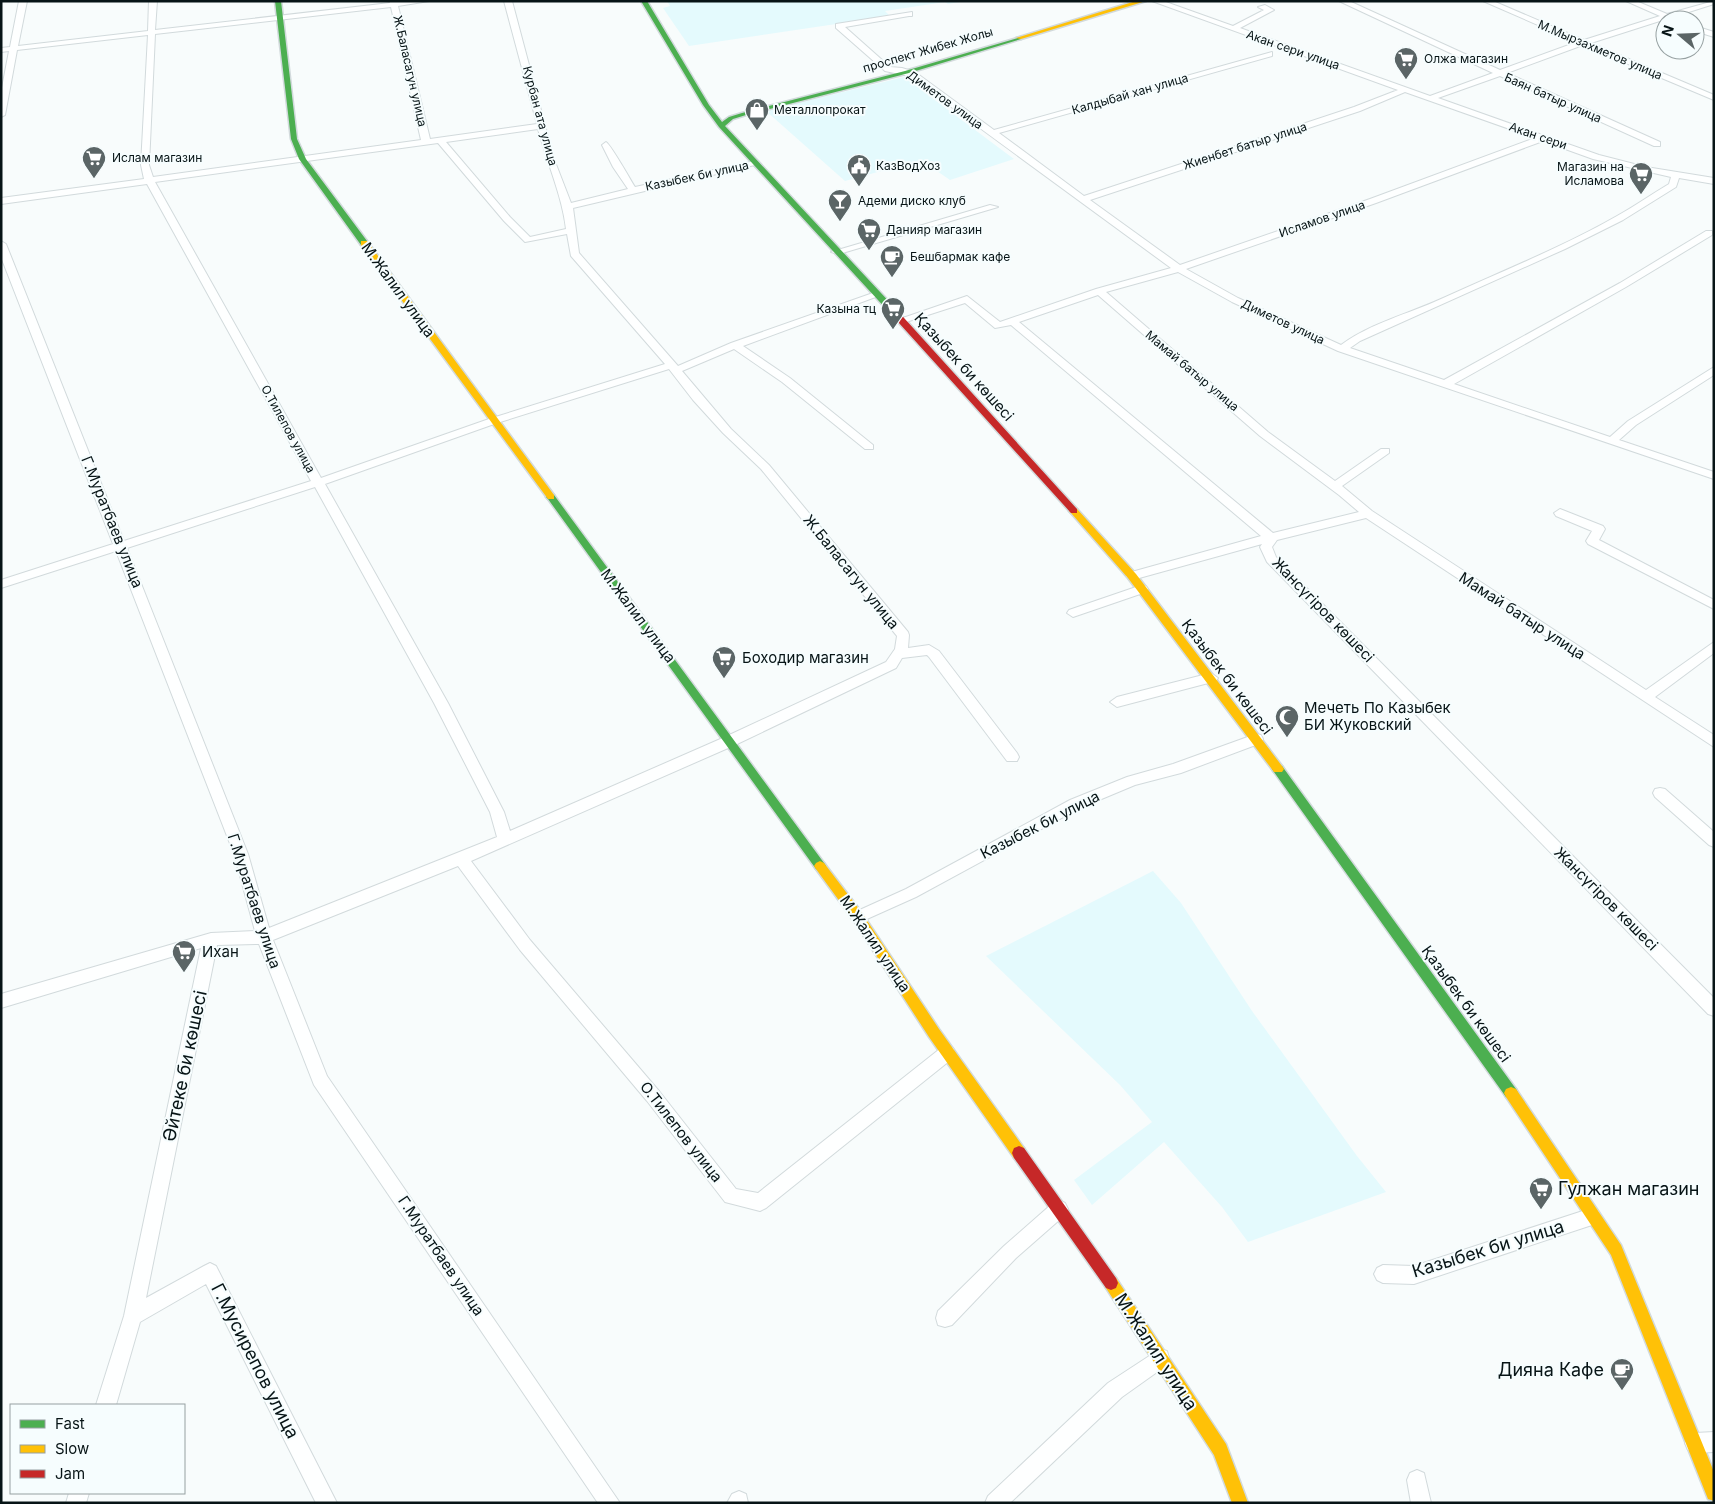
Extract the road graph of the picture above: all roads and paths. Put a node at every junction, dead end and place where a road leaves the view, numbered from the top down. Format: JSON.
{"nodes":[{"id":1,"x":23,"y":1,"type":"edge"},
{"id":2,"x":153,"y":1,"type":"edge"},
{"id":3,"x":278,"y":1,"type":"edge"},
{"id":4,"x":426,"y":1,"type":"edge"},
{"id":5,"x":508,"y":1,"type":"edge"},
{"id":6,"x":644,"y":1,"type":"edge"},
{"id":7,"x":1131,"y":1,"type":"edge"},
{"id":8,"x":1143,"y":1,"type":"edge"},
{"id":9,"x":1155,"y":1,"type":"edge"},
{"id":10,"x":1342,"y":1,"type":"edge"},
{"id":11,"x":1486,"y":1,"type":"edge"},
{"id":12,"x":1629,"y":1,"type":"edge"},
{"id":13,"x":1714,"y":2,"type":"edge"},
{"id":14,"x":394,"y":3,"type":"edge"},
{"id":15,"x":1262,"y":6,"type":"dead end"},
{"id":16,"x":1693,"y":10,"type":"edge"},
{"id":17,"x":1655,"y":11,"type":"edge"},
{"id":18,"x":908,"y":14,"type":"dead end"},
{"id":19,"x":279,"y":19,"type":"junction"},
{"id":20,"x":1655,"y":23,"type":"edge"},
{"id":21,"x":1233,"y":28,"type":"junction"},
{"id":22,"x":152,"y":32,"type":"junction"},
{"id":23,"x":1582,"y":43,"type":"junction"},
{"id":24,"x":13,"y":48,"type":"junction"},
{"id":25,"x":1,"y":50,"type":"edge"},
{"id":26,"x":1269,"y":54,"type":"dead end"},
{"id":27,"x":904,"y":71,"type":"junction"},
{"id":28,"x":1497,"y":73,"type":"junction"},
{"id":29,"x":1405,"y":89,"type":"junction"},
{"id":30,"x":1430,"y":98,"type":"junction"},
{"id":31,"x":1714,"y":98,"type":"edge"},
{"id":32,"x":706,"y":105,"type":"junction"},
{"id":33,"x":1,"y":115,"type":"edge"},
{"id":34,"x":543,"y":126,"type":"junction"},
{"id":35,"x":721,"y":126,"type":"junction"},
{"id":36,"x":991,"y":133,"type":"junction"},
{"id":37,"x":1543,"y":138,"type":"junction"},
{"id":38,"x":440,"y":140,"type":"junction"},
{"id":39,"x":426,"y":142,"type":"junction"},
{"id":40,"x":1656,"y":144,"type":"dead end"},
{"id":41,"x":606,"y":145,"type":"dead end"},
{"id":42,"x":303,"y":159,"type":"junction"},
{"id":43,"x":755,"y":164,"type":"junction"},
{"id":44,"x":1676,"y":175,"type":"junction"},
{"id":45,"x":150,"y":180,"type":"junction"},
{"id":46,"x":1714,"y":181,"type":"edge"},
{"id":47,"x":634,"y":190,"type":"junction"},
{"id":48,"x":1084,"y":199,"type":"junction"},
{"id":49,"x":1,"y":201,"type":"edge"},
{"id":50,"x":568,"y":206,"type":"junction"},
{"id":51,"x":993,"y":207,"type":"dead end"},
{"id":52,"x":570,"y":231,"type":"junction"},
{"id":53,"x":1709,"y":233,"type":"dead end"},
{"id":54,"x":1,"y":244,"type":"edge"},
{"id":55,"x":836,"y":252,"type":"junction"},
{"id":56,"x":1178,"y":268,"type":"junction"},
{"id":57,"x":1099,"y":291,"type":"junction"},
{"id":58,"x":876,"y":295,"type":"junction"},
{"id":59,"x":902,"y":320,"type":"junction"},
{"id":60,"x":1012,"y":321,"type":"junction"},
{"id":61,"x":735,"y":345,"type":"junction"},
{"id":62,"x":1342,"y":349,"type":"junction"},
{"id":63,"x":674,"y":367,"type":"junction"},
{"id":64,"x":1714,"y":370,"type":"edge"},
{"id":65,"x":1444,"y":385,"type":"junction"},
{"id":66,"x":493,"y":421,"type":"junction"},
{"id":67,"x":1610,"y":442,"type":"junction"},
{"id":68,"x":869,"y":447,"type":"dead end"},
{"id":69,"x":1385,"y":451,"type":"dead end"},
{"id":70,"x":1714,"y":476,"type":"edge"},
{"id":71,"x":317,"y":483,"type":"junction"},
{"id":72,"x":1334,"y":486,"type":"junction"},
{"id":73,"x":1560,"y":513,"type":"dead end"},
{"id":74,"x":1368,"y":514,"type":"junction"},
{"id":75,"x":1272,"y":539,"type":"junction"},
{"id":76,"x":122,"y":546,"type":"junction"},
{"id":77,"x":1132,"y":576,"type":"junction"},
{"id":78,"x":1,"y":584,"type":"edge"},
{"id":79,"x":1142,"y":589,"type":"junction"},
{"id":80,"x":1714,"y":605,"type":"edge"},
{"id":81,"x":1072,"y":613,"type":"dead end"},
{"id":82,"x":1714,"y":646,"type":"edge"},
{"id":83,"x":898,"y":654,"type":"junction"},
{"id":84,"x":1210,"y":678,"type":"junction"},
{"id":85,"x":1646,"y":697,"type":"junction"},
{"id":86,"x":1117,"y":702,"type":"dead end"},
{"id":87,"x":1256,"y":739,"type":"junction"},
{"id":88,"x":730,"y":741,"type":"junction"},
{"id":89,"x":1714,"y":742,"type":"edge"},
{"id":90,"x":1012,"y":757,"type":"dead end"},
{"id":91,"x":1660,"y":793,"type":"dead end"},
{"id":92,"x":505,"y":839,"type":"junction"},
{"id":93,"x":1714,"y":841,"type":"edge"},
{"id":94,"x":461,"y":860,"type":"junction"},
{"id":95,"x":858,"y":917,"type":"junction"},
{"id":96,"x":264,"y":937,"type":"junction"},
{"id":97,"x":211,"y":939,"type":"junction"},
{"id":98,"x":1,"y":1001,"type":"edge"},
{"id":99,"x":1714,"y":1009,"type":"edge"},
{"id":100,"x":947,"y":1053,"type":"junction"},
{"id":101,"x":1059,"y":1209,"type":"junction"},
{"id":102,"x":1592,"y":1217,"type":"junction"},
{"id":103,"x":1383,"y":1274,"type":"dead end"},
{"id":104,"x":133,"y":1316,"type":"junction"},
{"id":105,"x":944,"y":1318,"type":"dead end"},
{"id":106,"x":1160,"y":1358,"type":"junction"},
{"id":107,"x":106,"y":1404,"type":"edge"},
{"id":108,"x":1704,"y":1442,"type":"edge"},
{"id":109,"x":1417,"y":1480,"type":"dead end"},
{"id":110,"x":1714,"y":1492,"type":"edge"},
{"id":111,"x":327,"y":1503,"type":"edge"},
{"id":112,"x":610,"y":1503,"type":"edge"},
{"id":113,"x":995,"y":1503,"type":"edge"},
{"id":114,"x":1240,"y":1503,"type":"edge"},
{"id":115,"x":1421,"y":1503,"type":"edge"}],
"edges":[{"from":1,"to":24,"type":"street"},
{"from":2,"to":22,"type":"street","name":"О.Тилепов улица"},
{"from":3,"to":19,"type":"street","name":"М.Жалил улица"},
{"from":4,"to":14,"type":"street"},
{"from":5,"to":34,"type":"street","name":"Курбан ата улица"},
{"from":6,"to":32,"type":"street","name":"Қазыбек би көшесі"},
{"from":7,"to":27,"type":"street","name":"проспект Жибек Жолы"},
{"from":8,"to":27,"type":"street","name":"проспект Жибек Жолы"},
{"from":9,"to":21,"type":"street","name":"Акан сери улица"},
{"from":10,"to":28,"type":"street","name":"Баян батыр улица"},
{"from":11,"to":23,"type":"street","name":"М.Мырзахметов улица"},
{"from":12,"to":17,"type":"street"},
{"from":13,"to":16,"type":"street"},
{"from":14,"to":19,"type":"street"},
{"from":14,"to":39,"type":"street","name":"Ж.Баласагун улица"},
{"from":15,"to":21,"type":"street"},
{"from":18,"to":27,"type":"street","name":"Диметов улица"},
{"from":19,"to":22,"type":"street"},
{"from":19,"to":42,"type":"street","name":"М.Жалил улица"},
{"from":20,"to":23,"type":"street"},
{"from":21,"to":29,"type":"street","name":"Акан сери улица"},
{"from":22,"to":24,"type":"street"},
{"from":22,"to":45,"type":"street","name":"О.Тилепов улица"},
{"from":23,"to":28,"type":"street"},
{"from":23,"to":31,"type":"street","name":"М.Мырзахметов улица"},
{"from":24,"to":25,"type":"street"},
{"from":24,"to":33,"type":"street"},
{"from":26,"to":36,"type":"street","name":"Калдыбай хан улица"},
{"from":27,"to":32,"type":"street","name":"проспект Жибек Жолы"},
{"from":27,"to":35,"type":"street","name":"проспект Жибек Жолы"},
{"from":27,"to":36,"type":"street","name":"Диметов улица"},
{"from":28,"to":30,"type":"street"},
{"from":28,"to":40,"type":"street","name":"Баян батыр улица"},
{"from":29,"to":30,"type":"street","name":"Акан сери улица"},
{"from":29,"to":48,"type":"street","name":"Жиенбет батыр улица"},
{"from":30,"to":37,"type":"street","name":"Акан сери"},
{"from":32,"to":35,"type":"street","name":"Қазыбек би көшесі"},
{"from":34,"to":38,"type":"street"},
{"from":34,"to":50,"type":"street","name":"Курбан ата улица"},
{"from":35,"to":43,"type":"street","name":"Қазыбек би көшесі"},
{"from":36,"to":48,"type":"street","name":"Диметов улица"},
{"from":37,"to":44,"type":"street","name":"Акан сери"},
{"from":37,"to":56,"type":"street","name":"Исламов улица"},
{"from":38,"to":39,"type":"street"},
{"from":38,"to":52,"type":"street","name":"Ж.Баласагун улица"},
{"from":39,"to":42,"type":"street"},
{"from":41,"to":47,"type":"street","name":"Казыбек би улица"},
{"from":42,"to":45,"type":"street"},
{"from":42,"to":66,"type":"street","name":"М.Жалил улица"},
{"from":43,"to":47,"type":"street","name":"Казыбек би улица"},
{"from":43,"to":55,"type":"street","name":"Қазыбек би көшесі"},
{"from":44,"to":46,"type":"street","name":"Акан сери"},
{"from":44,"to":62,"type":"street"},
{"from":45,"to":49,"type":"street"},
{"from":45,"to":71,"type":"street","name":"О.Тилепов улица"},
{"from":47,"to":50,"type":"street"},
{"from":48,"to":56,"type":"street","name":"Диметов улица"},
{"from":50,"to":52,"type":"street","name":"Курбан ата улица"},
{"from":51,"to":55,"type":"street"},
{"from":52,"to":63,"type":"street","name":"Ж.Баласагун улица"},
{"from":53,"to":65,"type":"street"},
{"from":54,"to":76,"type":"street","name":"Г.Муратбаев улица"},
{"from":55,"to":58,"type":"street","name":"Қазыбек би көшесі"},
{"from":56,"to":57,"type":"street","name":"Исламов улица"},
{"from":56,"to":62,"type":"street","name":"Диметов улица"},
{"from":57,"to":60,"type":"street","name":"Исламов улица"},
{"from":57,"to":72,"type":"street","name":"Мамай батыр улица"},
{"from":58,"to":59,"type":"street","name":"Қазыбек би көшесі"},
{"from":58,"to":61,"type":"street"},
{"from":59,"to":60,"type":"street"},
{"from":59,"to":77,"type":"street","name":"Қазыбек би көшесі"},
{"from":60,"to":75,"type":"street","name":"Жансүгіров көшесі"},
{"from":61,"to":63,"type":"street"},
{"from":61,"to":68,"type":"street"},
{"from":62,"to":65,"type":"street","name":"Диметов улица"},
{"from":63,"to":66,"type":"street"},
{"from":63,"to":83,"type":"street","name":"Ж.Баласагун улица"},
{"from":64,"to":67,"type":"street"},
{"from":65,"to":67,"type":"street","name":"Диметов улица"},
{"from":66,"to":71,"type":"street"},
{"from":66,"to":88,"type":"street","name":"М.Жалил улица"},
{"from":67,"to":70,"type":"street","name":"Диметов улица"},
{"from":69,"to":72,"type":"street"},
{"from":71,"to":76,"type":"street"},
{"from":71,"to":92,"type":"street","name":"О.Тилепов улица"},
{"from":72,"to":74,"type":"street","name":"Мамай батыр улица"},
{"from":73,"to":80,"type":"street"},
{"from":74,"to":75,"type":"street"},
{"from":74,"to":85,"type":"street","name":"Мамай батыр улица"},
{"from":75,"to":77,"type":"street"},
{"from":75,"to":99,"type":"street","name":"Жансүгіров көшесі"},
{"from":76,"to":78,"type":"street"},
{"from":76,"to":96,"type":"street","name":"Г.Муратбаев улица"},
{"from":77,"to":79,"type":"street","name":"Қазыбек би көшесі"},
{"from":79,"to":81,"type":"street"},
{"from":79,"to":84,"type":"street","name":"Қазыбек би көшесі"},
{"from":82,"to":85,"type":"street"},
{"from":83,"to":88,"type":"street"},
{"from":83,"to":90,"type":"street"},
{"from":84,"to":86,"type":"street"},
{"from":84,"to":87,"type":"street","name":"Қазыбек би көшесі"},
{"from":85,"to":89,"type":"street","name":"Мамай батыр улица"},
{"from":87,"to":95,"type":"street","name":"Казыбек би улица"},
{"from":87,"to":102,"type":"street","name":"Қазыбек би көшесі"},
{"from":88,"to":92,"type":"street"},
{"from":88,"to":95,"type":"street","name":"М.Жалил улица"},
{"from":91,"to":93,"type":"street"},
{"from":92,"to":94,"type":"street"},
{"from":94,"to":96,"type":"street"},
{"from":94,"to":100,"type":"street","name":"О.Тилепов улица"},
{"from":95,"to":100,"type":"street","name":"М.Жалил улица"},
{"from":96,"to":97,"type":"street"},
{"from":96,"to":112,"type":"street","name":"Г.Муратбаев улица"},
{"from":97,"to":98,"type":"street"},
{"from":97,"to":104,"type":"street","name":"Әйтеке би көшесі"},
{"from":100,"to":101,"type":"street","name":"М.Жалил улица"},
{"from":101,"to":105,"type":"street"},
{"from":101,"to":106,"type":"street","name":"М.Жалил улица"},
{"from":102,"to":103,"type":"street","name":"Казыбек би улица"},
{"from":102,"to":108,"type":"street","name":"Қазыбек би көшесі"},
{"from":104,"to":107,"type":"street","name":"Әйтеке би көшесі"},
{"from":104,"to":111,"type":"street","name":"Г.Мусирепов улица"},
{"from":106,"to":113,"type":"street"},
{"from":106,"to":114,"type":"street","name":"М.Жалил улица"},
{"from":108,"to":110,"type":"street","name":"Қазыбек би көшесі"},
{"from":109,"to":115,"type":"street"}]}
